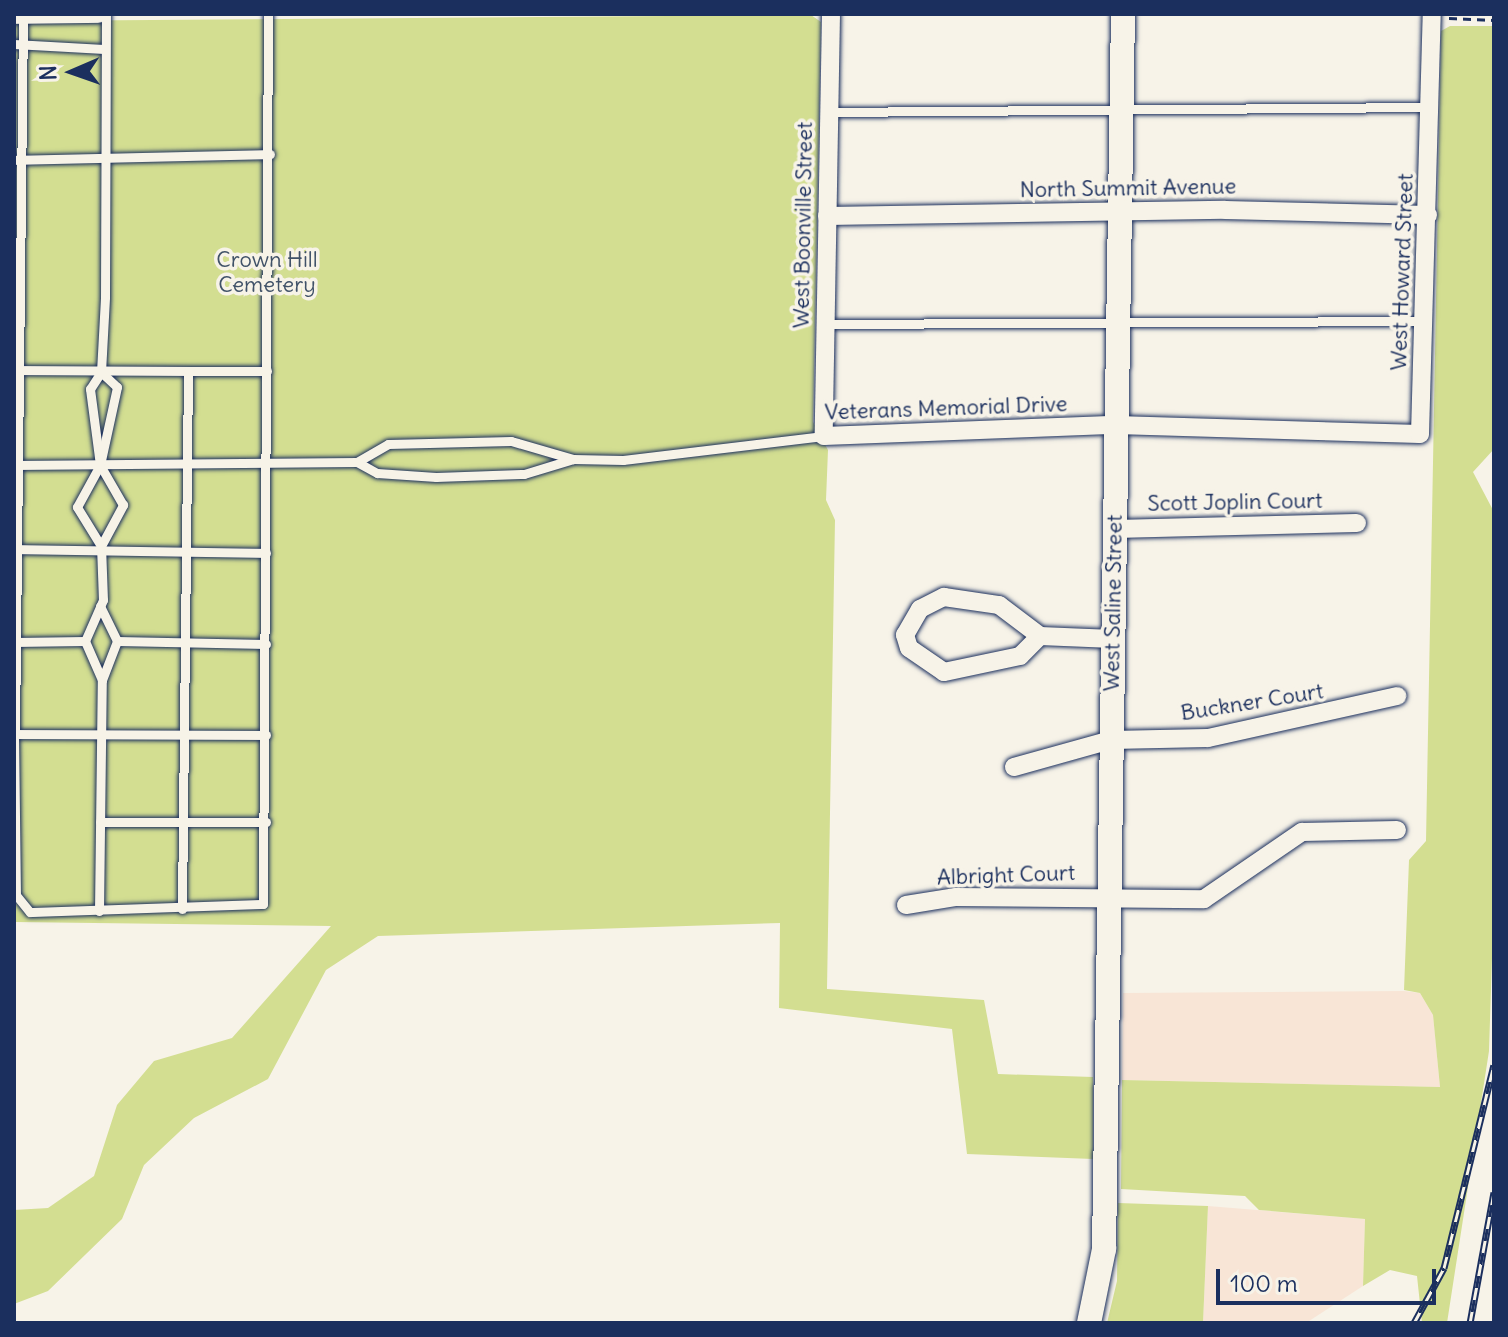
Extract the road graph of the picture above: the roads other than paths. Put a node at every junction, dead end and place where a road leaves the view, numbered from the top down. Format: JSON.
{"nodes":[{"id":1,"x":49,"y":14,"type":"edge"},
{"id":2,"x":98,"y":14,"type":"edge"},
{"id":3,"x":106,"y":14,"type":"edge"},
{"id":4,"x":268,"y":14,"type":"edge"},
{"id":5,"x":831,"y":14,"type":"edge"},
{"id":6,"x":1123,"y":14,"type":"edge"},
{"id":7,"x":1432,"y":14,"type":"edge"},
{"id":8,"x":14,"y":15,"type":"edge"},
{"id":9,"x":23,"y":15,"type":"edge"},
{"id":10,"x":18,"y":44,"type":"edge"},
{"id":11,"x":104,"y":49,"type":"junction"},
{"id":12,"x":1431,"y":107,"type":"junction"},
{"id":13,"x":1121,"y":108,"type":"junction"},
{"id":14,"x":829,"y":112,"type":"junction"},
{"id":15,"x":270,"y":154,"type":"junction"},
{"id":16,"x":106,"y":159,"type":"junction"},
{"id":17,"x":18,"y":160,"type":"edge"},
{"id":18,"x":1119,"y":212,"type":"junction"},
{"id":19,"x":1428,"y":215,"type":"junction"},
{"id":20,"x":827,"y":216,"type":"junction"},
{"id":21,"x":1117,"y":320,"type":"junction"},
{"id":22,"x":1426,"y":321,"type":"junction"},
{"id":23,"x":826,"y":324,"type":"junction"},
{"id":24,"x":16,"y":370,"type":"edge"},
{"id":25,"x":188,"y":371,"type":"junction"},
{"id":26,"x":267,"y":371,"type":"junction"},
{"id":27,"x":101,"y":372,"type":"junction"},
{"id":28,"x":1116,"y":425,"type":"junction"},
{"id":29,"x":1322,"y":431,"type":"joint"},
{"id":30,"x":824,"y":436,"type":"junction"},
{"id":31,"x":573,"y":459,"type":"junction"},
{"id":32,"x":357,"y":462,"type":"junction"},
{"id":33,"x":264,"y":463,"type":"junction"},
{"id":34,"x":187,"y":464,"type":"junction"},
{"id":35,"x":16,"y":465,"type":"edge"},
{"id":36,"x":100,"y":465,"type":"junction"},
{"id":37,"x":1357,"y":523,"type":"dead end"},
{"id":38,"x":1114,"y":529,"type":"junction"},
{"id":39,"x":101,"y":546,"type":"junction"},
{"id":40,"x":15,"y":549,"type":"edge"},
{"id":41,"x":186,"y":549,"type":"junction"},
{"id":42,"x":266,"y":553,"type":"junction"},
{"id":43,"x":100,"y":606,"type":"junction"},
{"id":44,"x":1040,"y":636,"type":"junction"},
{"id":45,"x":1113,"y":639,"type":"junction"},
{"id":46,"x":85,"y":641,"type":"junction"},
{"id":47,"x":117,"y":641,"type":"junction"},
{"id":48,"x":15,"y":642,"type":"edge"},
{"id":49,"x":185,"y":643,"type":"junction"},
{"id":50,"x":266,"y":644,"type":"junction"},
{"id":51,"x":102,"y":680,"type":"junction"},
{"id":52,"x":1397,"y":696,"type":"dead end"},
{"id":53,"x":14,"y":734,"type":"edge"},
{"id":54,"x":101,"y":734,"type":"junction"},
{"id":55,"x":184,"y":734,"type":"junction"},
{"id":56,"x":266,"y":735,"type":"junction"},
{"id":57,"x":1111,"y":740,"type":"junction"},
{"id":58,"x":1014,"y":767,"type":"dead end"},
{"id":59,"x":100,"y":822,"type":"junction"},
{"id":60,"x":183,"y":822,"type":"junction"},
{"id":61,"x":266,"y":822,"type":"junction"},
{"id":62,"x":1397,"y":830,"type":"dead end"},
{"id":63,"x":1108,"y":898,"type":"junction"},
{"id":64,"x":906,"y":905,"type":"dead end"},
{"id":65,"x":182,"y":909,"type":"junction"},
{"id":66,"x":99,"y":911,"type":"junction"},
{"id":67,"x":1089,"y":1323,"type":"edge"}],
"edges":[{"from":1,"to":2,"type":"street"},
{"from":1,"to":9,"type":"street"},
{"from":3,"to":11,"type":"lane"},
{"from":4,"to":15,"type":"lane"},
{"from":5,"to":14,"type":"street","name":"West Boonville Street"},
{"from":6,"to":13,"type":"street","name":"West Saline Street"},
{"from":7,"to":12,"type":"street","name":"West Howard Street"},
{"from":8,"to":9,"type":"street"},
{"from":9,"to":10,"type":"lane"},
{"from":10,"to":11,"type":"lane"},
{"from":10,"to":17,"type":"lane"},
{"from":11,"to":16,"type":"lane"},
{"from":12,"to":13,"type":"lane"},
{"from":12,"to":19,"type":"street","name":"West Howard Street"},
{"from":13,"to":14,"type":"lane"},
{"from":13,"to":18,"type":"street","name":"West Saline Street"},
{"from":14,"to":20,"type":"street","name":"West Boonville Street"},
{"from":15,"to":16,"type":"lane"},
{"from":15,"to":26,"type":"lane"},
{"from":16,"to":17,"type":"lane"},
{"from":16,"to":27,"type":"lane"},
{"from":17,"to":24,"type":"lane"},
{"from":18,"to":19,"type":"street","name":"North Summit Avenue"},
{"from":18,"to":20,"type":"street","name":"North Summit Avenue"},
{"from":18,"to":21,"type":"street","name":"West Saline Street"},
{"from":19,"to":22,"type":"street","name":"West Howard Street"},
{"from":20,"to":23,"type":"street","name":"West Boonville Street"},
{"from":21,"to":22,"type":"lane"},
{"from":21,"to":23,"type":"lane"},
{"from":21,"to":28,"type":"street","name":"West Saline Street"},
{"from":22,"to":29,"type":"street","name":"West Howard Street"},
{"from":23,"to":30,"type":"street","name":"West Boonville Street"},
{"from":24,"to":27,"type":"lane"},
{"from":24,"to":35,"type":"lane"},
{"from":25,"to":26,"type":"lane"},
{"from":25,"to":27,"type":"lane"},
{"from":25,"to":34,"type":"lane"},
{"from":26,"to":33,"type":"lane"},
{"from":27,"to":36,"type":"lane"},
{"from":27,"to":36,"type":"lane"},
{"from":28,"to":29,"type":"street","name":"Veterans Memorial Drive"},
{"from":28,"to":30,"type":"street","name":"Veterans Memorial Drive"},
{"from":28,"to":38,"type":"street","name":"West Saline Street"},
{"from":30,"to":31,"type":"lane","name":"Veterans Memorial Drive"},
{"from":31,"to":32,"type":"lane","name":"Veterans Memorial Drive"},
{"from":31,"to":32,"type":"lane","name":"Veterans Memorial Drive"},
{"from":32,"to":33,"type":"lane","name":"Veterans Memorial Drive"},
{"from":33,"to":34,"type":"lane","name":"Veterans Memorial Drive"},
{"from":33,"to":42,"type":"lane"},
{"from":34,"to":36,"type":"lane","name":"Veterans Memorial Drive"},
{"from":34,"to":41,"type":"lane"},
{"from":35,"to":36,"type":"lane","name":"Veterans Memorial Drive"},
{"from":35,"to":40,"type":"lane"},
{"from":36,"to":39,"type":"lane"},
{"from":36,"to":39,"type":"lane"},
{"from":37,"to":38,"type":"street","name":"Scott Joplin Court"},
{"from":38,"to":45,"type":"street","name":"West Saline Street"},
{"from":39,"to":40,"type":"lane"},
{"from":39,"to":41,"type":"lane"},
{"from":39,"to":43,"type":"lane"},
{"from":40,"to":48,"type":"lane"},
{"from":41,"to":42,"type":"lane"},
{"from":41,"to":49,"type":"lane"},
{"from":42,"to":50,"type":"lane"},
{"from":43,"to":46,"type":"lane"},
{"from":43,"to":47,"type":"lane"},
{"from":44,"to":44,"type":"street"},
{"from":44,"to":45,"type":"street"},
{"from":45,"to":57,"type":"street","name":"West Saline Street"},
{"from":46,"to":48,"type":"lane"},
{"from":46,"to":51,"type":"lane"},
{"from":47,"to":49,"type":"lane"},
{"from":47,"to":51,"type":"lane"},
{"from":48,"to":53,"type":"lane"},
{"from":49,"to":50,"type":"lane"},
{"from":49,"to":55,"type":"lane"},
{"from":50,"to":56,"type":"lane"},
{"from":51,"to":54,"type":"lane"},
{"from":52,"to":57,"type":"street","name":"Buckner Court"},
{"from":53,"to":54,"type":"lane"},
{"from":53,"to":66,"type":"lane"},
{"from":54,"to":55,"type":"lane"},
{"from":54,"to":59,"type":"lane"},
{"from":55,"to":56,"type":"lane"},
{"from":55,"to":60,"type":"lane"},
{"from":56,"to":61,"type":"lane"},
{"from":57,"to":58,"type":"street","name":"Buckner Court"},
{"from":57,"to":63,"type":"street","name":"West Saline Street"},
{"from":59,"to":60,"type":"lane"},
{"from":59,"to":66,"type":"lane"},
{"from":60,"to":61,"type":"lane"},
{"from":60,"to":65,"type":"lane"},
{"from":61,"to":65,"type":"lane"},
{"from":62,"to":63,"type":"street","name":"Albright Court"},
{"from":63,"to":64,"type":"street","name":"Albright Court"},
{"from":63,"to":67,"type":"street","name":"West Saline Street"},
{"from":65,"to":66,"type":"lane"}]}
